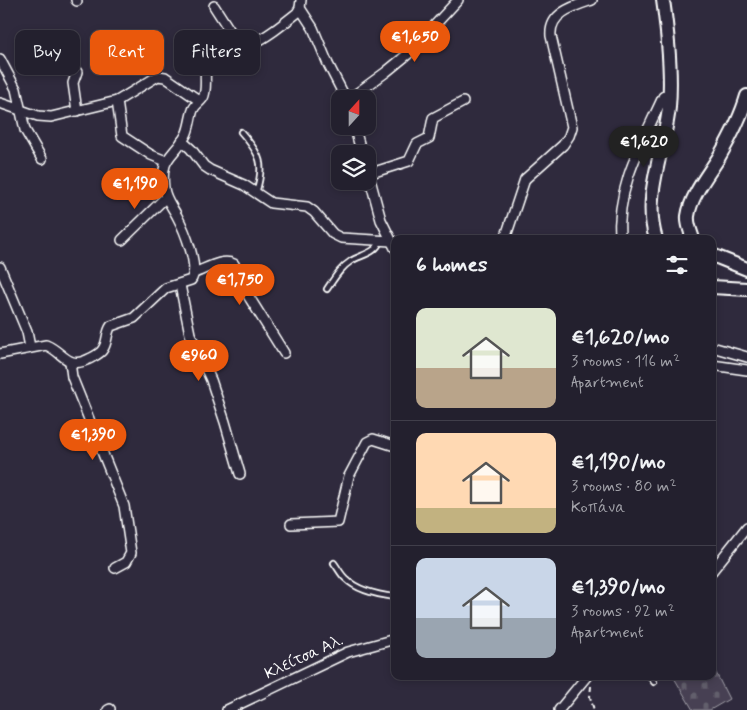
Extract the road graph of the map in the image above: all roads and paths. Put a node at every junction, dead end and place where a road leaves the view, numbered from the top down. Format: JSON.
{"nodes":[{"id":1,"x":458,"y":0,"type":"edge"},
{"id":2,"x":592,"y":0,"type":"edge"},
{"id":3,"x":663,"y":0,"type":"edge"},
{"id":4,"x":301,"y":4,"type":"edge"},
{"id":5,"x":214,"y":6,"type":"dead end"},
{"id":6,"x":229,"y":30,"type":"edge"},
{"id":7,"x":260,"y":38,"type":"edge"},
{"id":8,"x":0,"y":59,"type":"edge"},
{"id":9,"x":76,"y":75,"type":"edge"},
{"id":10,"x":207,"y":75,"type":"edge"},
{"id":11,"x":343,"y":90,"type":"edge"},
{"id":12,"x":361,"y":90,"type":"edge"},
{"id":13,"x":670,"y":92,"type":"junction"},
{"id":14,"x":747,"y":96,"type":"edge"},
{"id":15,"x":117,"y":101,"type":"junction"},
{"id":16,"x":200,"y":101,"type":"junction"},
{"id":17,"x":463,"y":102,"type":"dead end"},
{"id":18,"x":0,"y":103,"type":"edge"},
{"id":19,"x":22,"y":110,"type":"junction"},
{"id":20,"x":77,"y":111,"type":"junction"},
{"id":21,"x":241,"y":132,"type":"dead end"},
{"id":22,"x":182,"y":141,"type":"junction"},
{"id":23,"x":42,"y":159,"type":"dead end"},
{"id":24,"x":166,"y":161,"type":"junction"},
{"id":25,"x":376,"y":171,"type":"edge"},
{"id":26,"x":372,"y":190,"type":"edge"},
{"id":27,"x":256,"y":194,"type":"junction"},
{"id":28,"x":166,"y":197,"type":"junction"},
{"id":29,"x":506,"y":235,"type":"edge"},
{"id":30,"x":620,"y":235,"type":"edge"},
{"id":31,"x":655,"y":235,"type":"edge"},
{"id":32,"x":692,"y":235,"type":"edge"},
{"id":33,"x":122,"y":240,"type":"dead end"},
{"id":34,"x":380,"y":240,"type":"junction"},
{"id":35,"x":391,"y":240,"type":"edge"},
{"id":36,"x":391,"y":243,"type":"edge"},
{"id":37,"x":716,"y":257,"type":"edge"},
{"id":38,"x":0,"y":267,"type":"edge"},
{"id":39,"x":747,"y":269,"type":"edge"},
{"id":40,"x":194,"y":274,"type":"junction"},
{"id":41,"x":180,"y":284,"type":"junction"},
{"id":42,"x":716,"y":288,"type":"edge"},
{"id":43,"x":326,"y":289,"type":"dead end"},
{"id":44,"x":747,"y":289,"type":"edge"},
{"id":45,"x":30,"y":347,"type":"junction"},
{"id":46,"x":716,"y":348,"type":"edge"},
{"id":47,"x":284,"y":353,"type":"dead end"},
{"id":48,"x":0,"y":354,"type":"edge"},
{"id":49,"x":747,"y":357,"type":"edge"},
{"id":50,"x":70,"y":362,"type":"junction"},
{"id":51,"x":716,"y":366,"type":"edge"},
{"id":52,"x":747,"y":370,"type":"edge"},
{"id":53,"x":391,"y":445,"type":"edge"},
{"id":54,"x":240,"y":474,"type":"dead end"},
{"id":55,"x":292,"y":524,"type":"dead end"},
{"id":56,"x":747,"y":527,"type":"edge"},
{"id":57,"x":334,"y":563,"type":"dead end"},
{"id":58,"x":716,"y":566,"type":"edge"},
{"id":59,"x":115,"y":568,"type":"dead end"},
{"id":60,"x":391,"y":596,"type":"edge"},
{"id":61,"x":391,"y":640,"type":"edge"},
{"id":62,"x":588,"y":680,"type":"edge"},
{"id":63,"x":590,"y":680,"type":"edge"},
{"id":64,"x":228,"y":710,"type":"edge"},
{"id":65,"x":559,"y":710,"type":"edge"},
{"id":66,"x":594,"y":710,"type":"edge"}],
"edges":[{"from":1,"to":12,"type":"street"},
{"from":2,"to":29,"type":"street"},
{"from":3,"to":13,"type":"main road"},
{"from":4,"to":7,"type":"street"},
{"from":4,"to":11,"type":"street"},
{"from":5,"to":6,"type":"street"},
{"from":8,"to":19,"type":"street"},
{"from":9,"to":20,"type":"street"},
{"from":10,"to":16,"type":"street"},
{"from":13,"to":30,"type":"street"},
{"from":13,"to":31,"type":"main road"},
{"from":14,"to":32,"type":"main road"},
{"from":15,"to":16,"type":"street"},
{"from":15,"to":20,"type":"street"},
{"from":15,"to":24,"type":"street"},
{"from":16,"to":22,"type":"street"},
{"from":17,"to":25,"type":"street"},
{"from":18,"to":19,"type":"street"},
{"from":19,"to":20,"type":"street"},
{"from":19,"to":23,"type":"street"},
{"from":21,"to":27,"type":"lane"},
{"from":22,"to":24,"type":"street"},
{"from":22,"to":27,"type":"street"},
{"from":24,"to":28,"type":"street"},
{"from":26,"to":35,"type":"street"},
{"from":27,"to":34,"type":"street"},
{"from":28,"to":33,"type":"street"},
{"from":28,"to":40,"type":"street"},
{"from":34,"to":36,"type":"street"},
{"from":34,"to":43,"type":"lane"},
{"from":37,"to":39,"type":"main road"},
{"from":38,"to":45,"type":"street"},
{"from":40,"to":41,"type":"street"},
{"from":40,"to":47,"type":"street"},
{"from":41,"to":50,"type":"street"},
{"from":41,"to":54,"type":"street"},
{"from":42,"to":44,"type":"main road"},
{"from":45,"to":48,"type":"street"},
{"from":45,"to":50,"type":"street"},
{"from":46,"to":49,"type":"street"},
{"from":50,"to":59,"type":"street"},
{"from":51,"to":52,"type":"street"},
{"from":53,"to":55,"type":"street"},
{"from":56,"to":58,"type":"street"},
{"from":57,"to":60,"type":"lane"},
{"from":61,"to":64,"type":"street","name":"Κλείτσα Αλ."},
{"from":62,"to":65,"type":"street"},
{"from":63,"to":66,"type":"path"}]}
